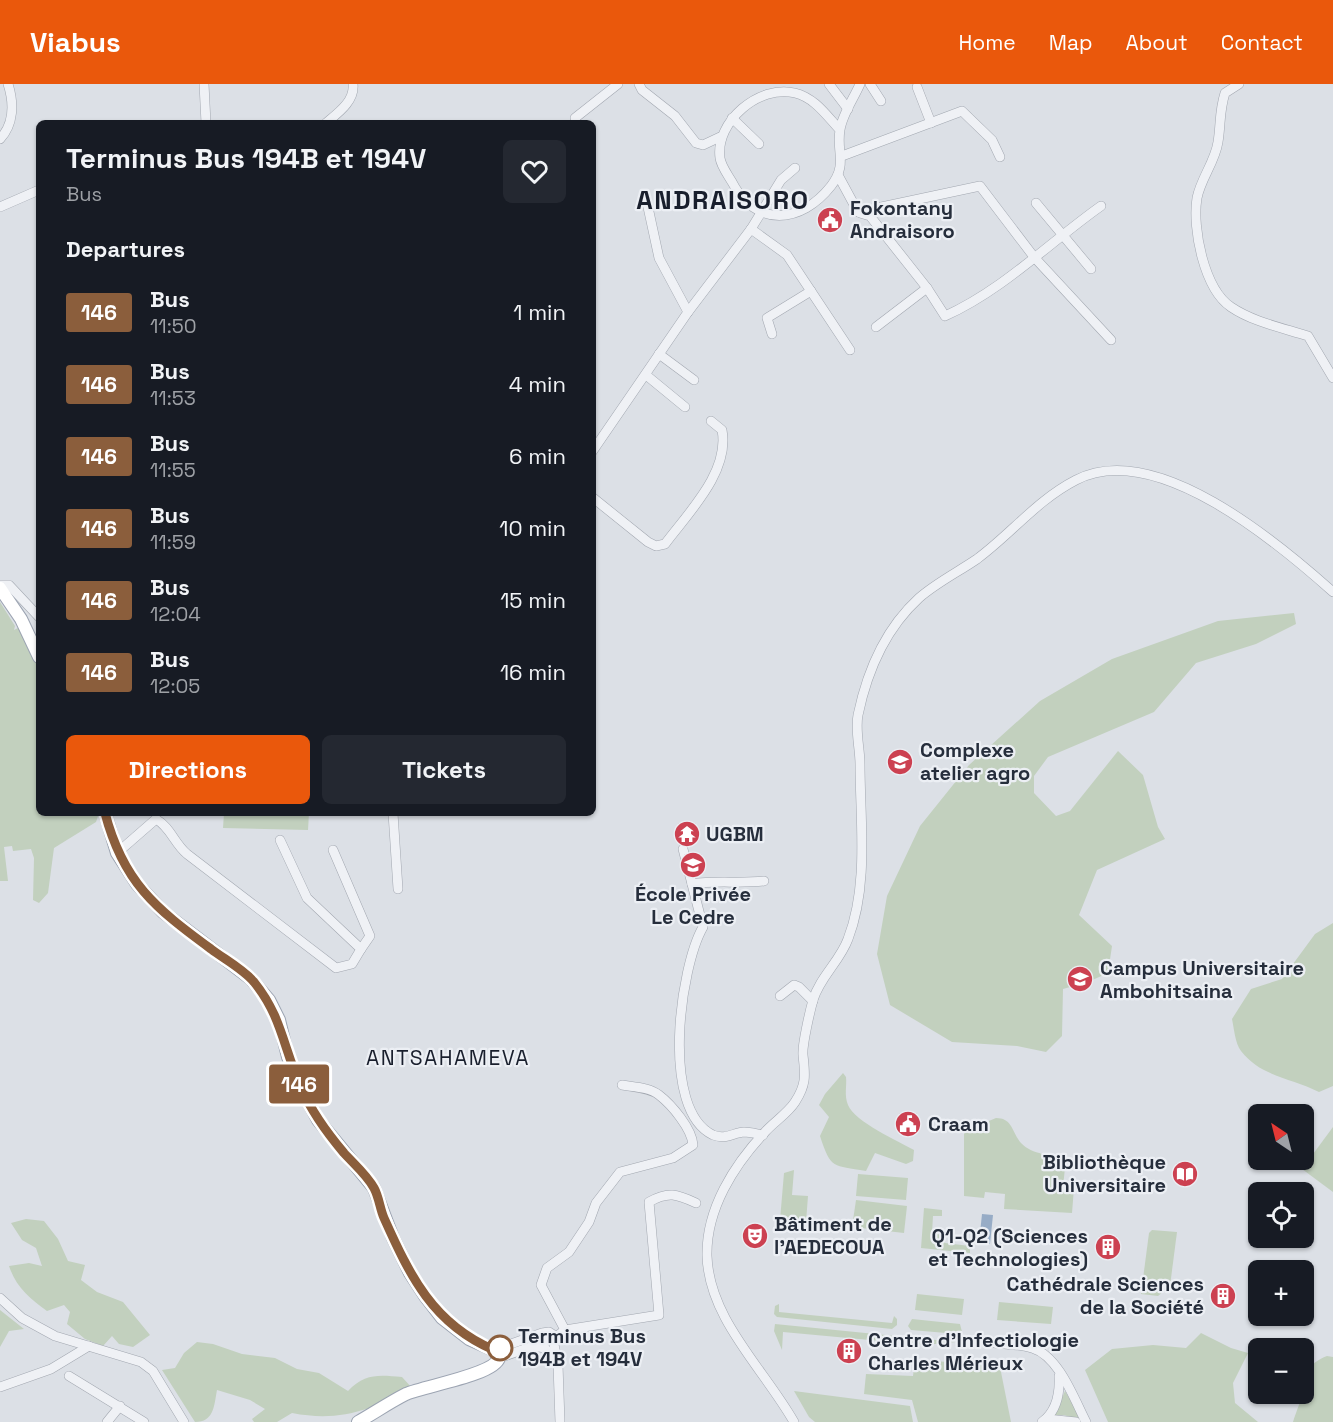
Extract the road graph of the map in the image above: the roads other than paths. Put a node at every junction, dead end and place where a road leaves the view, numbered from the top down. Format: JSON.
{"nodes":[{"id":1,"x":8,"y":84,"type":"edge"},
{"id":2,"x":204,"y":84,"type":"edge"},
{"id":3,"x":353,"y":84,"type":"edge"},
{"id":4,"x":618,"y":84,"type":"edge"},
{"id":5,"x":639,"y":84,"type":"edge"},
{"id":6,"x":829,"y":84,"type":"edge"},
{"id":7,"x":860,"y":84,"type":"edge"},
{"id":8,"x":870,"y":84,"type":"edge"},
{"id":9,"x":1239,"y":84,"type":"edge"},
{"id":10,"x":917,"y":87,"type":"dead end"},
{"id":11,"x":793,"y":88,"type":"edge"},
{"id":12,"x":881,"y":101,"type":"dead end"},
{"id":13,"x":848,"y":109,"type":"junction"},
{"id":14,"x":574,"y":118,"type":"dead end"},
{"id":15,"x":732,"y":118,"type":"junction"},
{"id":16,"x":206,"y":120,"type":"edge"},
{"id":17,"x":329,"y":120,"type":"edge"},
{"id":18,"x":931,"y":123,"type":"junction"},
{"id":19,"x":840,"y":130,"type":"junction"},
{"id":20,"x":720,"y":137,"type":"junction"},
{"id":21,"x":0,"y":140,"type":"edge"},
{"id":22,"x":759,"y":144,"type":"dead end"},
{"id":23,"x":842,"y":156,"type":"junction"},
{"id":24,"x":1000,"y":157,"type":"dead end"},
{"id":25,"x":795,"y":168,"type":"dead end"},
{"id":26,"x":838,"y":175,"type":"junction"},
{"id":27,"x":36,"y":191,"type":"edge"},
{"id":28,"x":646,"y":198,"type":"dead end"},
{"id":29,"x":1036,"y":203,"type":"dead end"},
{"id":30,"x":1101,"y":206,"type":"dead end"},
{"id":31,"x":0,"y":207,"type":"edge"},
{"id":32,"x":858,"y":212,"type":"junction"},
{"id":33,"x":761,"y":213,"type":"junction"},
{"id":34,"x":751,"y":229,"type":"junction"},
{"id":35,"x":1060,"y":235,"type":"junction"},
{"id":36,"x":1034,"y":257,"type":"junction"},
{"id":37,"x":1091,"y":270,"type":"dead end"},
{"id":38,"x":927,"y":288,"type":"junction"},
{"id":39,"x":811,"y":291,"type":"junction"},
{"id":40,"x":688,"y":312,"type":"junction"},
{"id":41,"x":876,"y":327,"type":"dead end"},
{"id":42,"x":772,"y":334,"type":"dead end"},
{"id":43,"x":1111,"y":340,"type":"dead end"},
{"id":44,"x":850,"y":350,"type":"dead end"},
{"id":45,"x":659,"y":354,"type":"junction"},
{"id":46,"x":646,"y":375,"type":"junction"},
{"id":47,"x":1333,"y":378,"type":"edge"},
{"id":48,"x":694,"y":380,"type":"dead end"},
{"id":49,"x":685,"y":407,"type":"dead end"},
{"id":50,"x":711,"y":421,"type":"dead end"},
{"id":51,"x":596,"y":449,"type":"edge"},
{"id":52,"x":596,"y":500,"type":"edge"},
{"id":53,"x":0,"y":586,"type":"edge"},
{"id":54,"x":1333,"y":592,"type":"edge"},
{"id":55,"x":36,"y":614,"type":"edge"},
{"id":56,"x":36,"y":651,"type":"edge"},
{"id":57,"x":106,"y":816,"type":"edge"},
{"id":58,"x":393,"y":816,"type":"edge"},
{"id":59,"x":280,"y":840,"type":"dead end"},
{"id":60,"x":683,"y":849,"type":"dead end"},
{"id":61,"x":333,"y":850,"type":"dead end"},
{"id":62,"x":117,"y":853,"type":"junction"},
{"id":63,"x":764,"y":881,"type":"dead end"},
{"id":64,"x":692,"y":884,"type":"junction"},
{"id":65,"x":398,"y":889,"type":"dead end"},
{"id":66,"x":361,"y":949,"type":"junction"},
{"id":67,"x":780,"y":996,"type":"dead end"},
{"id":68,"x":813,"y":1001,"type":"junction"},
{"id":69,"x":622,"y":1085,"type":"dead end"},
{"id":70,"x":763,"y":1135,"type":"junction"},
{"id":71,"x":696,"y":1203,"type":"dead end"},
{"id":72,"x":0,"y":1298,"type":"edge"},
{"id":73,"x":565,"y":1330,"type":"junction"},
{"id":74,"x":553,"y":1339,"type":"junction"},
{"id":75,"x":995,"y":1343,"type":"dead end"},
{"id":76,"x":89,"y":1346,"type":"junction"},
{"id":77,"x":532,"y":1346,"type":"junction"},
{"id":78,"x":496,"y":1354,"type":"junction"},
{"id":79,"x":558,"y":1365,"type":"junction"},
{"id":80,"x":1059,"y":1372,"type":"junction"},
{"id":81,"x":69,"y":1376,"type":"dead end"},
{"id":82,"x":0,"y":1387,"type":"edge"},
{"id":83,"x":120,"y":1406,"type":"junction"},
{"id":84,"x":1044,"y":1420,"type":"edge"},
{"id":85,"x":106,"y":1422,"type":"edge"},
{"id":86,"x":144,"y":1422,"type":"edge"},
{"id":87,"x":184,"y":1422,"type":"edge"},
{"id":88,"x":358,"y":1422,"type":"edge"},
{"id":89,"x":560,"y":1422,"type":"edge"},
{"id":90,"x":794,"y":1422,"type":"edge"},
{"id":91,"x":1076,"y":1422,"type":"edge"},
{"id":92,"x":1086,"y":1422,"type":"edge"}],
"edges":[{"from":1,"to":21,"type":"street"},
{"from":2,"to":16,"type":"street"},
{"from":3,"to":17,"type":"street"},
{"from":4,"to":14,"type":"street"},
{"from":5,"to":20,"type":"street"},
{"from":6,"to":13,"type":"street"},
{"from":7,"to":13,"type":"street"},
{"from":8,"to":12,"type":"street"},
{"from":9,"to":47,"type":"street"},
{"from":10,"to":18,"type":"street"},
{"from":11,"to":15,"type":"street"},
{"from":11,"to":19,"type":"street"},
{"from":13,"to":19,"type":"street"},
{"from":15,"to":20,"type":"street"},
{"from":15,"to":22,"type":"street"},
{"from":18,"to":23,"type":"street"},
{"from":18,"to":24,"type":"street"},
{"from":19,"to":23,"type":"street"},
{"from":20,"to":33,"type":"street"},
{"from":23,"to":26,"type":"street"},
{"from":25,"to":33,"type":"street"},
{"from":26,"to":32,"type":"street"},
{"from":26,"to":33,"type":"street"},
{"from":27,"to":31,"type":"street"},
{"from":28,"to":40,"type":"street"},
{"from":29,"to":35,"type":"street"},
{"from":30,"to":35,"type":"street"},
{"from":32,"to":36,"type":"street"},
{"from":32,"to":38,"type":"street"},
{"from":33,"to":34,"type":"street"},
{"from":34,"to":39,"type":"street"},
{"from":34,"to":40,"type":"street"},
{"from":35,"to":36,"type":"street"},
{"from":35,"to":37,"type":"street"},
{"from":36,"to":38,"type":"street"},
{"from":36,"to":43,"type":"street"},
{"from":38,"to":41,"type":"street"},
{"from":39,"to":42,"type":"street"},
{"from":39,"to":44,"type":"street"},
{"from":40,"to":45,"type":"street"},
{"from":45,"to":46,"type":"street"},
{"from":45,"to":48,"type":"street"},
{"from":46,"to":49,"type":"street"},
{"from":46,"to":51,"type":"street"},
{"from":50,"to":52,"type":"street"},
{"from":53,"to":55,"type":"street"},
{"from":53,"to":56,"type":"main road"},
{"from":54,"to":68,"type":"street"},
{"from":57,"to":62,"type":"main road"},
{"from":58,"to":65,"type":"street"},
{"from":59,"to":66,"type":"street"},
{"from":60,"to":64,"type":"street"},
{"from":61,"to":66,"type":"street"},
{"from":62,"to":66,"type":"street"},
{"from":62,"to":78,"type":"main road"},
{"from":63,"to":64,"type":"street"},
{"from":64,"to":70,"type":"street"},
{"from":67,"to":68,"type":"street"},
{"from":68,"to":70,"type":"street"},
{"from":69,"to":73,"type":"street"},
{"from":70,"to":90,"type":"street"},
{"from":71,"to":73,"type":"street"},
{"from":72,"to":76,"type":"street"},
{"from":73,"to":74,"type":"street"},
{"from":74,"to":77,"type":"street"},
{"from":74,"to":78,"type":"street"},
{"from":74,"to":79,"type":"street"},
{"from":75,"to":80,"type":"street"},
{"from":76,"to":82,"type":"street"},
{"from":76,"to":87,"type":"street"},
{"from":77,"to":78,"type":"street"},
{"from":77,"to":79,"type":"street"},
{"from":78,"to":88,"type":"main road"},
{"from":79,"to":89,"type":"street"},
{"from":80,"to":84,"type":"street"},
{"from":80,"to":92,"type":"street"},
{"from":81,"to":83,"type":"street"},
{"from":83,"to":85,"type":"street"},
{"from":83,"to":86,"type":"street"},
{"from":84,"to":91,"type":"street"}]}
